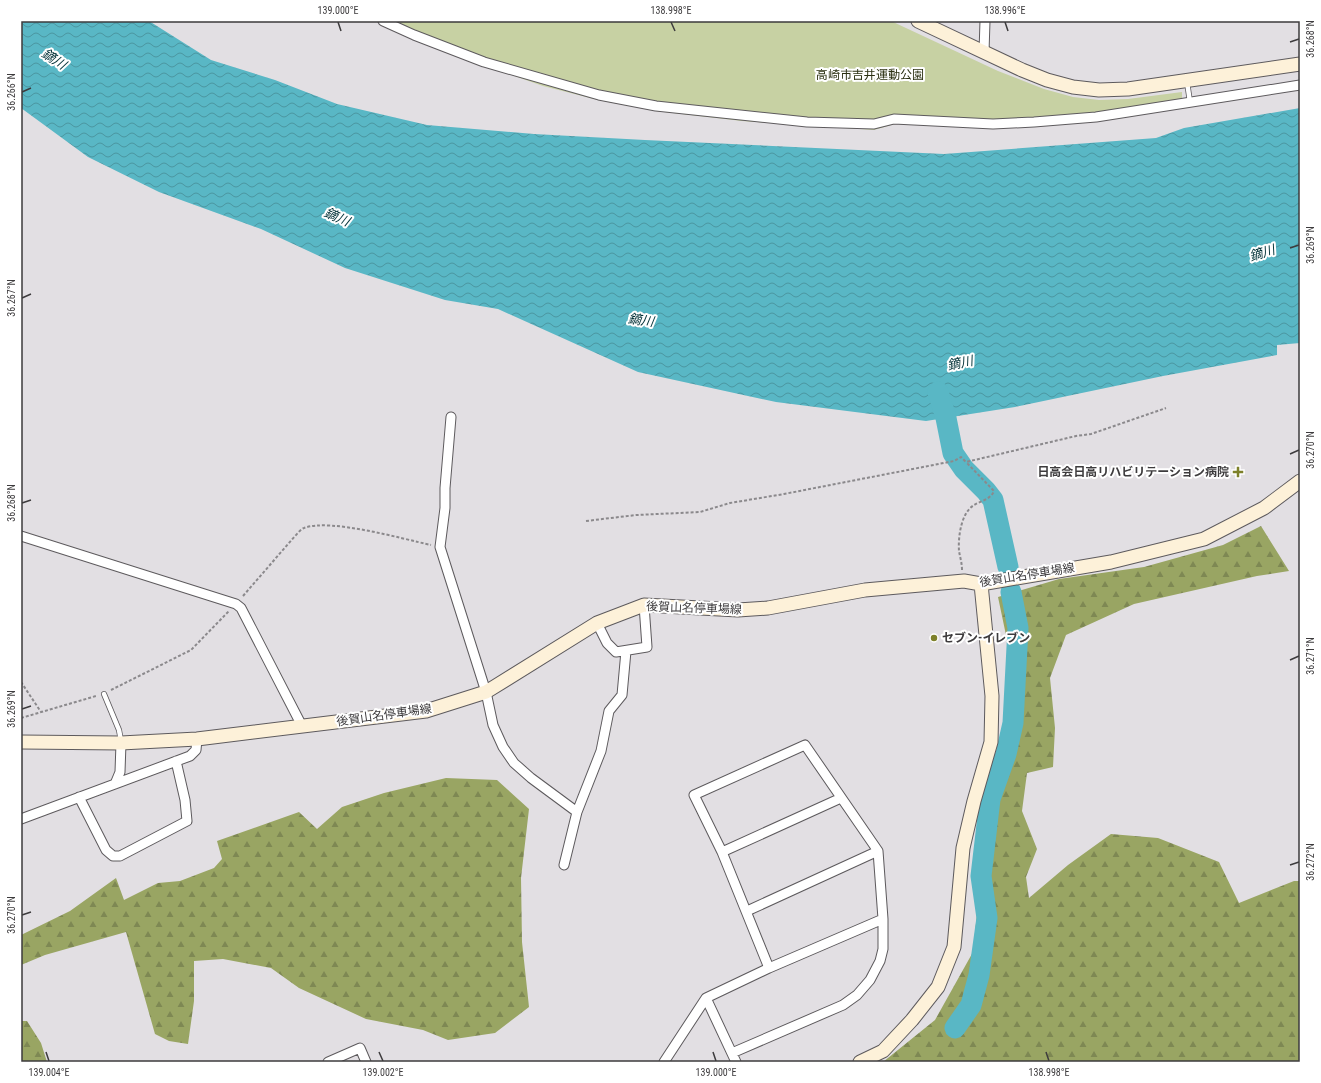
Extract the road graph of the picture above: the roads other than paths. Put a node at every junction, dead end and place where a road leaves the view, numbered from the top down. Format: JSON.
{"nodes":[{"id":1,"x":383,"y":21,"type":"edge"},
{"id":2,"x":918,"y":21,"type":"edge"},
{"id":3,"x":985,"y":21,"type":"edge"},
{"id":4,"x":984,"y":52,"type":"junction"},
{"id":5,"x":1300,"y":64,"type":"edge"},
{"id":6,"x":1186,"y":80,"type":"junction"},
{"id":7,"x":1300,"y":85,"type":"edge"},
{"id":8,"x":1190,"y":102,"type":"junction"},
{"id":9,"x":451,"y":418,"type":"dead end"},
{"id":10,"x":1300,"y":481,"type":"edge"},
{"id":11,"x":21,"y":536,"type":"edge"},
{"id":12,"x":981,"y":584,"type":"junction"},
{"id":13,"x":644,"y":605,"type":"junction"},
{"id":14,"x":597,"y":623,"type":"junction"},
{"id":15,"x":626,"y":650,"type":"junction"},
{"id":16,"x":486,"y":692,"type":"junction"},
{"id":17,"x":104,"y":694,"type":"dead end"},
{"id":18,"x":302,"y":726,"type":"junction"},
{"id":19,"x":197,"y":739,"type":"junction"},
{"id":20,"x":21,"y":742,"type":"edge"},
{"id":21,"x":121,"y":743,"type":"junction"},
{"id":22,"x":176,"y":762,"type":"junction"},
{"id":23,"x":115,"y":784,"type":"junction"},
{"id":24,"x":79,"y":797,"type":"junction"},
{"id":25,"x":841,"y":798,"type":"junction"},
{"id":26,"x":577,"y":812,"type":"junction"},
{"id":27,"x":21,"y":819,"type":"edge"},
{"id":28,"x":878,"y":851,"type":"junction"},
{"id":29,"x":722,"y":852,"type":"junction"},
{"id":30,"x":564,"y":865,"type":"dead end"},
{"id":31,"x":747,"y":911,"type":"junction"},
{"id":32,"x":883,"y":919,"type":"junction"},
{"id":33,"x":769,"y":968,"type":"junction"},
{"id":34,"x":706,"y":998,"type":"junction"},
{"id":35,"x":732,"y":1053,"type":"junction"},
{"id":36,"x":328,"y":1062,"type":"edge"},
{"id":37,"x":366,"y":1062,"type":"edge"},
{"id":38,"x":664,"y":1062,"type":"edge"},
{"id":39,"x":736,"y":1062,"type":"edge"},
{"id":40,"x":860,"y":1062,"type":"edge"}],
"edges":[{"from":1,"to":8,"type":"street"},
{"from":2,"to":4,"type":"main road"},
{"from":3,"to":4,"type":"street"},
{"from":4,"to":6,"type":"main road"},
{"from":5,"to":6,"type":"main road"},
{"from":6,"to":8,"type":"lane"},
{"from":7,"to":8,"type":"street"},
{"from":9,"to":16,"type":"street"},
{"from":10,"to":12,"type":"main road","name":"後賀山名停車場線"},
{"from":11,"to":18,"type":"street"},
{"from":12,"to":13,"type":"main road","name":"後賀山名停車場線"},
{"from":12,"to":40,"type":"main road"},
{"from":13,"to":14,"type":"main road","name":"後賀山名停車場線"},
{"from":13,"to":15,"type":"street"},
{"from":14,"to":15,"type":"street"},
{"from":14,"to":16,"type":"main road","name":"後賀山名停車場線"},
{"from":15,"to":26,"type":"street"},
{"from":16,"to":18,"type":"main road","name":"後賀山名停車場線"},
{"from":16,"to":26,"type":"street"},
{"from":17,"to":21,"type":"lane"},
{"from":18,"to":19,"type":"main road","name":"後賀山名停車場線"},
{"from":19,"to":21,"type":"main road","name":"後賀山名停車場線"},
{"from":19,"to":22,"type":"street"},
{"from":20,"to":21,"type":"main road","name":"後賀山名停車場線"},
{"from":21,"to":23,"type":"street"},
{"from":22,"to":23,"type":"street"},
{"from":22,"to":24,"type":"street"},
{"from":23,"to":24,"type":"street"},
{"from":24,"to":27,"type":"street"},
{"from":25,"to":28,"type":"street"},
{"from":25,"to":29,"type":"street"},
{"from":25,"to":29,"type":"street"},
{"from":26,"to":30,"type":"street"},
{"from":28,"to":31,"type":"street"},
{"from":28,"to":32,"type":"street"},
{"from":29,"to":31,"type":"street"},
{"from":31,"to":33,"type":"street"},
{"from":32,"to":33,"type":"street"},
{"from":32,"to":35,"type":"street"},
{"from":33,"to":34,"type":"street"},
{"from":34,"to":35,"type":"street"},
{"from":34,"to":38,"type":"street"},
{"from":35,"to":39,"type":"street"},
{"from":36,"to":37,"type":"street"}]}
